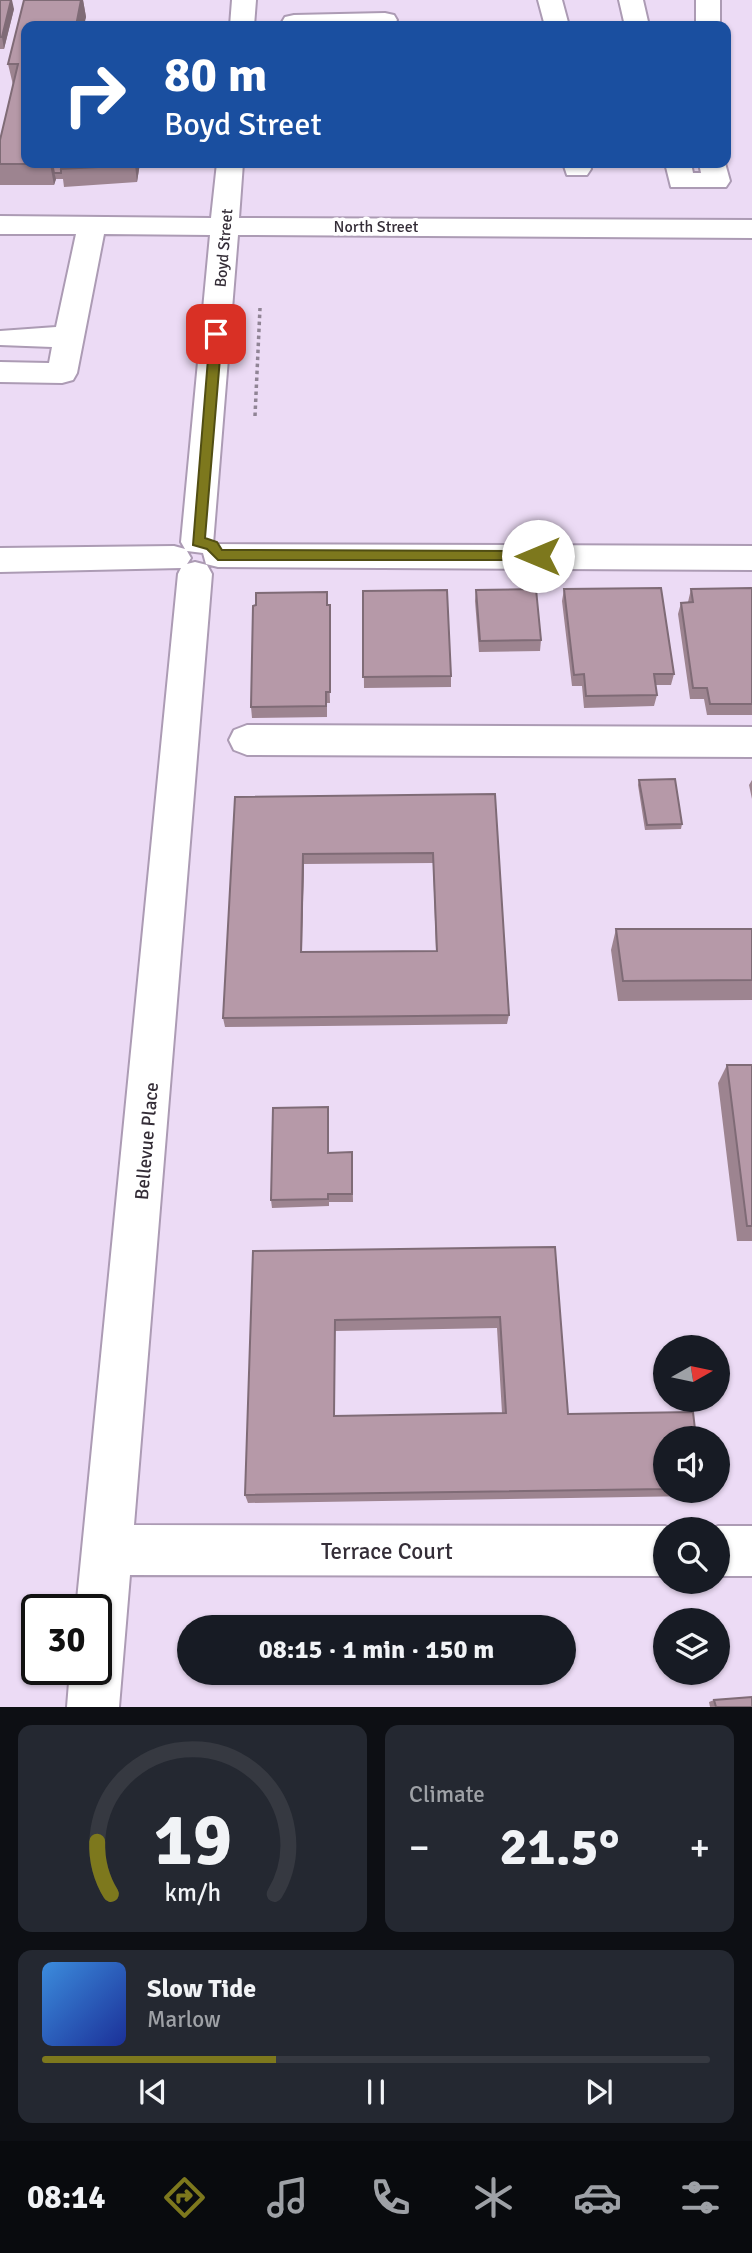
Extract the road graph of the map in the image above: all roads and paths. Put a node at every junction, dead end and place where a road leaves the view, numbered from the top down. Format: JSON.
{"nodes":[{"id":1,"x":244,"y":0,"type":"edge"},
{"id":2,"x":550,"y":0,"type":"edge"},
{"id":3,"x":631,"y":0,"type":"edge"},
{"id":4,"x":708,"y":0,"type":"edge"},
{"id":5,"x":295,"y":16,"type":"edge"},
{"id":6,"x":385,"y":20,"type":"dead end"},
{"id":7,"x":242,"y":21,"type":"edge"},
{"id":8,"x":555,"y":21,"type":"edge"},
{"id":9,"x":636,"y":21,"type":"edge"},
{"id":10,"x":708,"y":21,"type":"edge"},
{"id":11,"x":230,"y":168,"type":"edge"},
{"id":12,"x":679,"y":168,"type":"edge"},
{"id":13,"x":713,"y":168,"type":"edge"},
{"id":14,"x":0,"y":225,"type":"edge"},
{"id":15,"x":92,"y":225,"type":"junction"},
{"id":16,"x":225,"y":225,"type":"junction"},
{"id":17,"x":752,"y":229,"type":"edge"},
{"id":18,"x":260,"y":308,"type":"dead end"},
{"id":19,"x":69,"y":337,"type":"junction"},
{"id":20,"x":9,"y":338,"type":"dead end"},
{"id":21,"x":0,"y":372,"type":"edge"},
{"id":22,"x":255,"y":416,"type":"dead end"},
{"id":23,"x":196,"y":557,"type":"junction"},
{"id":24,"x":752,"y":558,"type":"edge"},
{"id":25,"x":0,"y":560,"type":"edge"},
{"id":26,"x":247,"y":740,"type":"dead end"},
{"id":27,"x":752,"y":741,"type":"edge"},
{"id":28,"x":109,"y":1550,"type":"junction"},
{"id":29,"x":653,"y":1551,"type":"edge"},
{"id":30,"x":730,"y":1551,"type":"edge"},
{"id":31,"x":752,"y":1551,"type":"edge"},
{"id":32,"x":93,"y":1707,"type":"edge"}],
"edges":[{"from":1,"to":7,"type":"street"},
{"from":2,"to":8,"type":"street"},
{"from":3,"to":9,"type":"street"},
{"from":4,"to":10,"type":"street"},
{"from":5,"to":6,"type":"street"},
{"from":11,"to":16,"type":"street","name":"Boyd Street"},
{"from":12,"to":13,"type":"street"},
{"from":14,"to":15,"type":"street","name":"North Street"},
{"from":15,"to":16,"type":"street","name":"North Street"},
{"from":15,"to":19,"type":"street"},
{"from":16,"to":17,"type":"street","name":"North Street"},
{"from":16,"to":23,"type":"street","name":"Boyd Street"},
{"from":18,"to":22,"type":"path"},
{"from":19,"to":20,"type":"street"},
{"from":19,"to":21,"type":"street"},
{"from":23,"to":24,"type":"street"},
{"from":23,"to":25,"type":"street"},
{"from":23,"to":28,"type":"street","name":"Bellevue Place"},
{"from":26,"to":27,"type":"street"},
{"from":28,"to":29,"type":"street","name":"Terrace Court"},
{"from":28,"to":32,"type":"street","name":"Bellevue Place"},
{"from":30,"to":31,"type":"street"}]}
